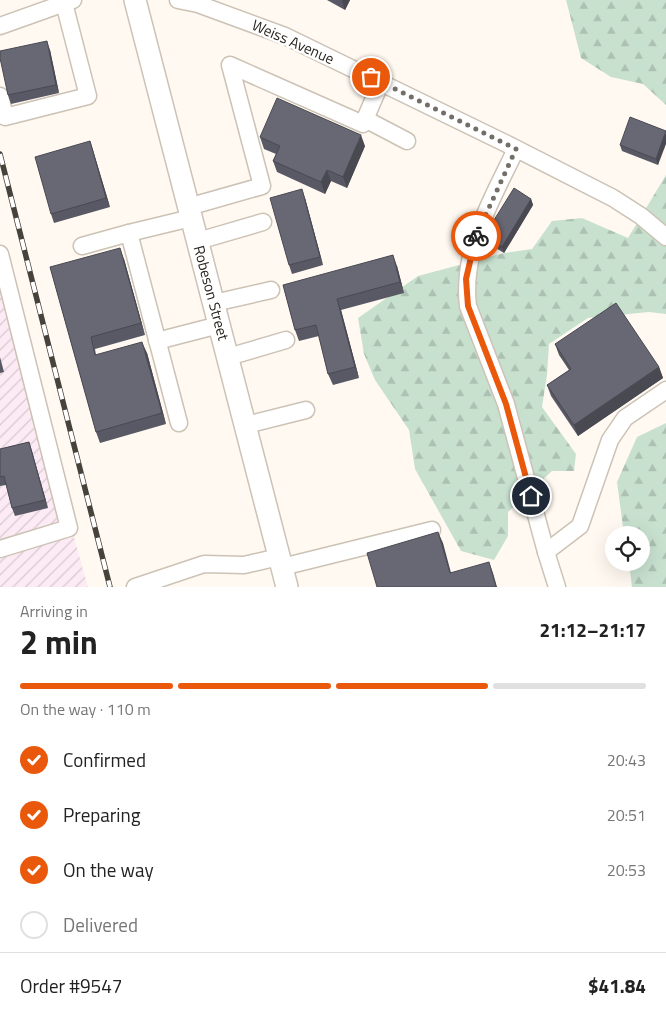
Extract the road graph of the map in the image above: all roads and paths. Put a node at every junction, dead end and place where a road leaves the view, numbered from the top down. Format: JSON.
{"nodes":[{"id":1,"x":135,"y":0,"type":"edge"},
{"id":2,"x":178,"y":0,"type":"edge"},
{"id":3,"x":68,"y":2,"type":"edge"},
{"id":4,"x":230,"y":7,"type":"edge"},
{"id":5,"x":0,"y":26,"type":"edge"},
{"id":6,"x":381,"y":82,"type":"junction"},
{"id":7,"x":0,"y":96,"type":"edge"},
{"id":8,"x":365,"y":119,"type":"junction"},
{"id":9,"x":407,"y":141,"type":"dead end"},
{"id":10,"x":516,"y":149,"type":"junction"},
{"id":11,"x":190,"y":212,"type":"junction"},
{"id":12,"x":263,"y":222,"type":"dead end"},
{"id":13,"x":128,"y":233,"type":"junction"},
{"id":14,"x":666,"y":237,"type":"edge"},
{"id":15,"x":198,"y":241,"type":"junction"},
{"id":16,"x":82,"y":246,"type":"dead end"},
{"id":17,"x":0,"y":254,"type":"edge"},
{"id":18,"x":271,"y":290,"type":"dead end"},
{"id":19,"x":214,"y":304,"type":"junction"},
{"id":20,"x":219,"y":325,"type":"junction"},
{"id":21,"x":286,"y":340,"type":"dead end"},
{"id":22,"x":158,"y":341,"type":"junction"},
{"id":23,"x":228,"y":357,"type":"junction"},
{"id":24,"x":666,"y":390,"type":"edge"},
{"id":25,"x":306,"y":410,"type":"dead end"},
{"id":26,"x":180,"y":423,"type":"dead end"},
{"id":27,"x":246,"y":425,"type":"junction"},
{"id":28,"x":432,"y":530,"type":"dead end"},
{"id":29,"x":0,"y":548,"type":"edge"},
{"id":30,"x":546,"y":552,"type":"junction"},
{"id":31,"x":283,"y":570,"type":"edge"},
{"id":32,"x":134,"y":587,"type":"edge"},
{"id":33,"x":557,"y":587,"type":"edge"}],
"edges":[{"from":1,"to":11,"type":"main road","name":"Robeson Street"},
{"from":2,"to":4,"type":"street","name":"Weiss Avenue"},
{"from":3,"to":5,"type":"street"},
{"from":3,"to":7,"type":"street"},
{"from":4,"to":6,"type":"street","name":"Weiss Avenue"},
{"from":6,"to":8,"type":"street"},
{"from":6,"to":10,"type":"street","name":"Weiss Avenue"},
{"from":8,"to":9,"type":"street"},
{"from":8,"to":11,"type":"street"},
{"from":10,"to":14,"type":"street","name":"Weiss Avenue"},
{"from":10,"to":30,"type":"street"},
{"from":11,"to":13,"type":"street"},
{"from":11,"to":15,"type":"main road","name":"Robeson Street"},
{"from":12,"to":15,"type":"street"},
{"from":13,"to":16,"type":"street"},
{"from":13,"to":22,"type":"street"},
{"from":15,"to":19,"type":"main road","name":"Robeson Street"},
{"from":17,"to":29,"type":"street"},
{"from":18,"to":19,"type":"street"},
{"from":19,"to":20,"type":"main road","name":"Robeson Street"},
{"from":20,"to":22,"type":"street"},
{"from":20,"to":23,"type":"main road","name":"Robeson Street"},
{"from":21,"to":23,"type":"street"},
{"from":22,"to":26,"type":"street"},
{"from":23,"to":27,"type":"main road","name":"Robeson Street"},
{"from":24,"to":30,"type":"street"},
{"from":25,"to":27,"type":"street"},
{"from":27,"to":31,"type":"main road","name":"Robeson Street"},
{"from":28,"to":31,"type":"street"},
{"from":30,"to":33,"type":"street"},
{"from":31,"to":32,"type":"street"}]}
